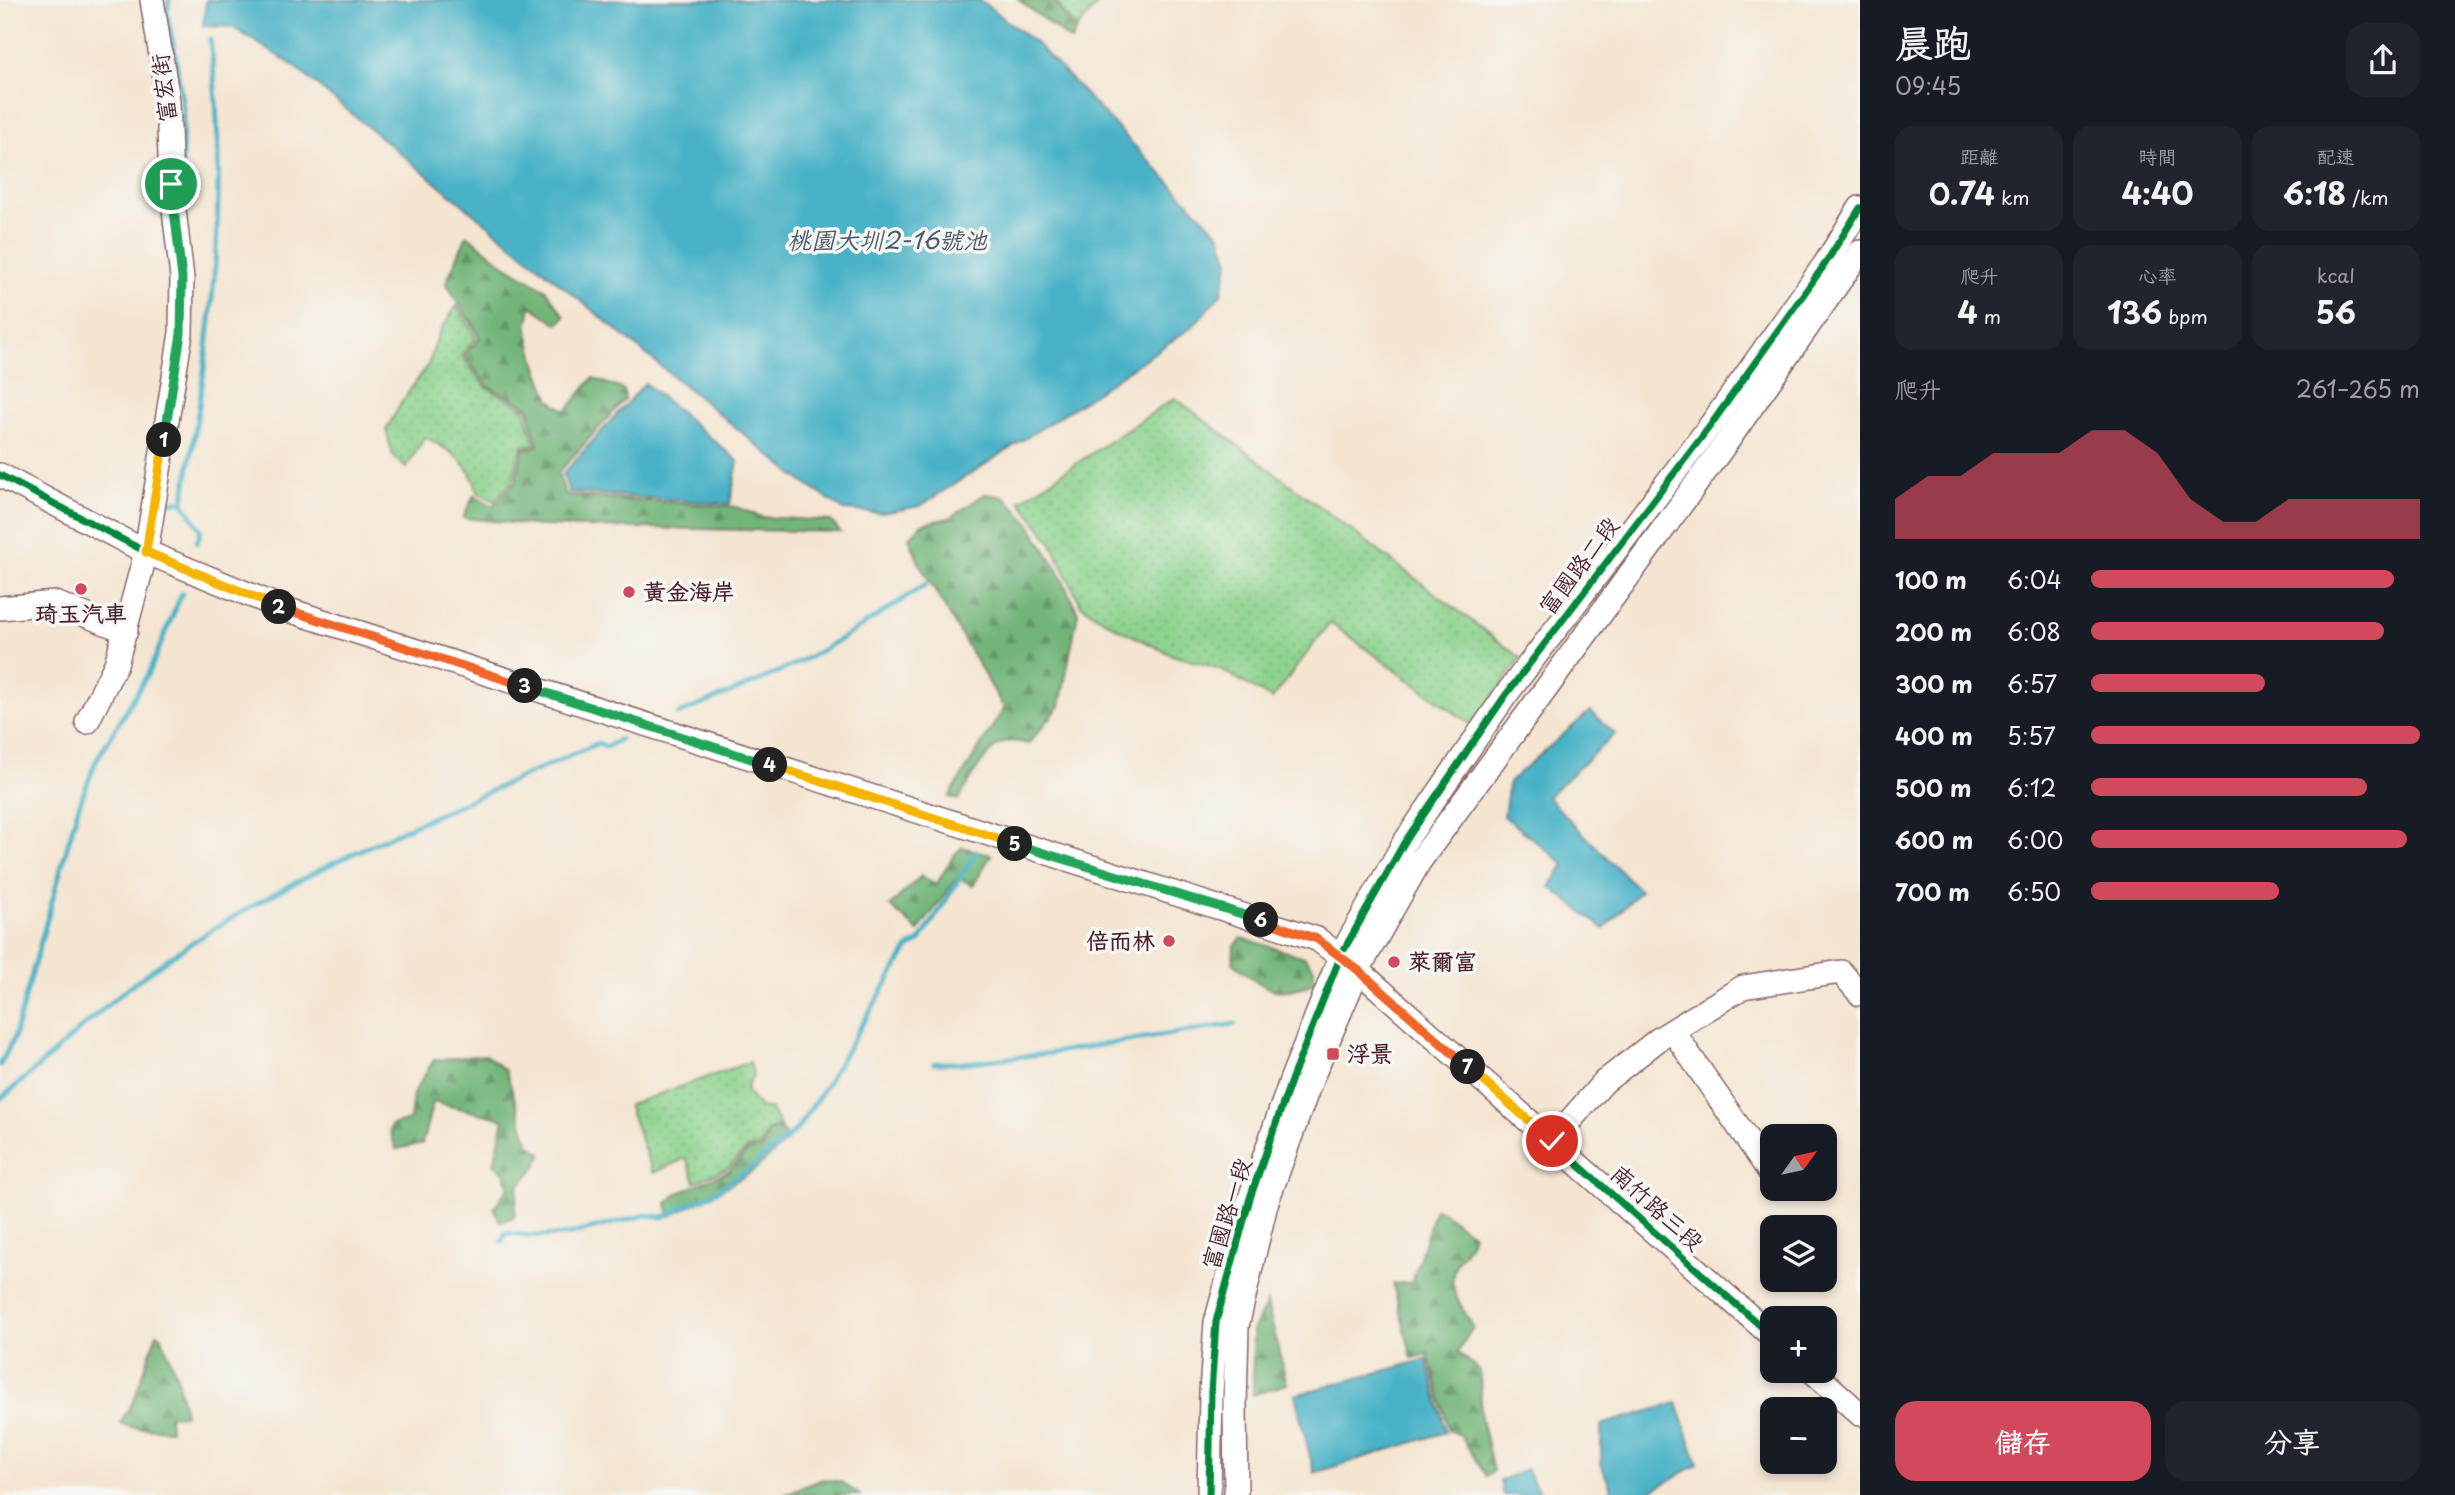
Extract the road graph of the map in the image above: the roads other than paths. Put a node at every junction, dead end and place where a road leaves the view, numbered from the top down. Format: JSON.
{"nodes":[{"id":1,"x":152,"y":0,"type":"edge"},
{"id":2,"x":1860,"y":208,"type":"edge"},
{"id":3,"x":1860,"y":252,"type":"edge"},
{"id":4,"x":0,"y":475,"type":"edge"},
{"id":5,"x":146,"y":552,"type":"junction"},
{"id":6,"x":0,"y":608,"type":"edge"},
{"id":7,"x":126,"y":631,"type":"junction"},
{"id":8,"x":88,"y":722,"type":"dead end"},
{"id":9,"x":1349,"y":962,"type":"junction"},
{"id":10,"x":1860,"y":994,"type":"edge"},
{"id":11,"x":1673,"y":1031,"type":"junction"},
{"id":12,"x":1552,"y":1141,"type":"junction"},
{"id":13,"x":1760,"y":1158,"type":"edge"},
{"id":14,"x":1760,"y":1325,"type":"edge"},
{"id":15,"x":1825,"y":1383,"type":"edge"},
{"id":16,"x":1860,"y":1414,"type":"edge"},
{"id":17,"x":1209,"y":1495,"type":"edge"},
{"id":18,"x":1236,"y":1495,"type":"edge"}],
"edges":[{"from":1,"to":5,"type":"street","name":"富宏街"},
{"from":2,"to":9,"type":"street","name":"富國路二段"},
{"from":3,"to":9,"type":"street","name":"富國路二段"},
{"from":4,"to":5,"type":"street","name":"南竹路三段"},
{"from":5,"to":7,"type":"street","name":"富宏街"},
{"from":5,"to":9,"type":"street","name":"南竹路三段"},
{"from":6,"to":7,"type":"street"},
{"from":7,"to":8,"type":"street","name":"富宏街"},
{"from":9,"to":12,"type":"street","name":"南竹路三段"},
{"from":9,"to":17,"type":"street","name":"富國路一段"},
{"from":9,"to":18,"type":"street","name":"富國路一段"},
{"from":10,"to":11,"type":"street"},
{"from":11,"to":12,"type":"street"},
{"from":11,"to":13,"type":"street"},
{"from":12,"to":14,"type":"street","name":"南竹路三段"},
{"from":15,"to":16,"type":"street"}]}
